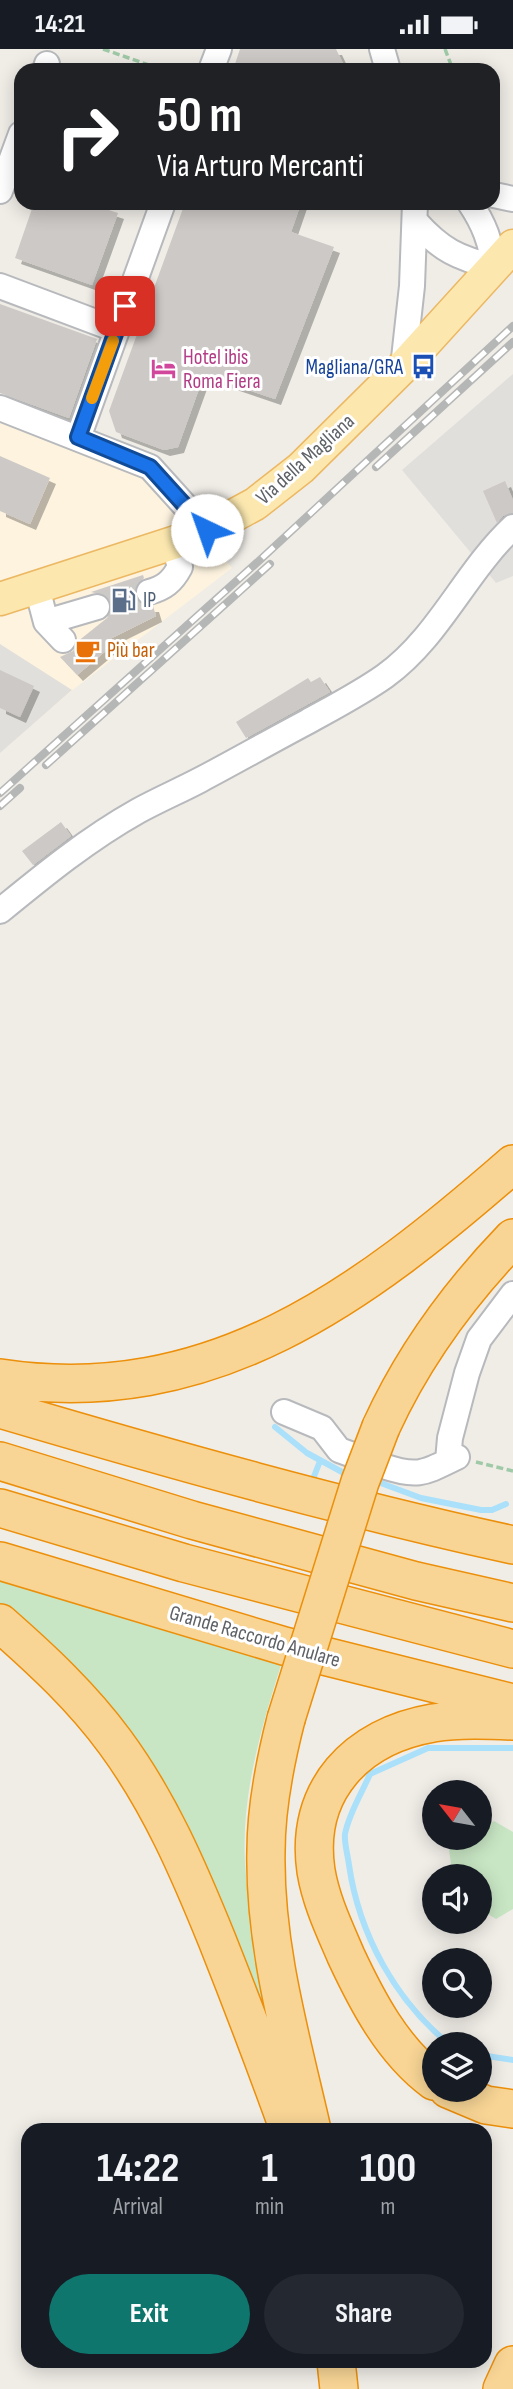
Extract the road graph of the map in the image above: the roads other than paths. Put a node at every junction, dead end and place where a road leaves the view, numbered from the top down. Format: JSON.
{"nodes":[{"id":1,"x":14,"y":153,"type":"edge"},
{"id":2,"x":0,"y":191,"type":"edge"},
{"id":3,"x":160,"y":210,"type":"edge"},
{"id":4,"x":416,"y":212,"type":"edge"},
{"id":5,"x":476,"y":212,"type":"edge"},
{"id":6,"x":452,"y":253,"type":"junction"},
{"id":7,"x":504,"y":256,"type":"edge"},
{"id":8,"x":0,"y":286,"type":"edge"},
{"id":9,"x":117,"y":330,"type":"junction"},
{"id":10,"x":403,"y":367,"type":"junction"},
{"id":11,"x":0,"y":408,"type":"edge"},
{"id":12,"x":78,"y":437,"type":"junction"},
{"id":13,"x":513,"y":527,"type":"edge"},
{"id":14,"x":207,"y":530,"type":"junction"},
{"id":15,"x":173,"y":543,"type":"junction"},
{"id":16,"x":37,"y":588,"type":"junction"},
{"id":17,"x":149,"y":593,"type":"tunnel mouth"},
{"id":18,"x":0,"y":599,"type":"edge"},
{"id":19,"x":97,"y":607,"type":"tunnel mouth"},
{"id":20,"x":46,"y":622,"type":"junction"},
{"id":21,"x":64,"y":640,"type":"dead end"},
{"id":22,"x":0,"y":911,"type":"edge"},
{"id":23,"x":513,"y":1164,"type":"edge"},
{"id":24,"x":513,"y":1238,"type":"edge"},
{"id":25,"x":513,"y":1294,"type":"edge"},
{"id":26,"x":0,"y":1378,"type":"edge"},
{"id":27,"x":0,"y":1409,"type":"edge"},
{"id":28,"x":284,"y":1412,"type":"dead end"},
{"id":29,"x":349,"y":1454,"type":"dead end"},
{"id":30,"x":0,"y":1461,"type":"edge"},
{"id":31,"x":383,"y":1466,"type":"dead end"},
{"id":32,"x":0,"y":1508,"type":"edge"},
{"id":33,"x":513,"y":1545,"type":"edge"},
{"id":34,"x":0,"y":1561,"type":"edge"},
{"id":35,"x":513,"y":1603,"type":"edge"},
{"id":36,"x":0,"y":1623,"type":"edge"},
{"id":37,"x":513,"y":1649,"type":"edge"},
{"id":38,"x":513,"y":1703,"type":"edge"},
{"id":39,"x":513,"y":1721,"type":"edge"},
{"id":40,"x":422,"y":2070,"type":"edge"},
{"id":41,"x":479,"y":2102,"type":"edge"},
{"id":42,"x":513,"y":2109,"type":"edge"},
{"id":43,"x":286,"y":2123,"type":"edge"},
{"id":44,"x":310,"y":2123,"type":"edge"},
{"id":45,"x":513,"y":2365,"type":"edge"},
{"id":46,"x":338,"y":2368,"type":"edge"},
{"id":47,"x":339,"y":2389,"type":"edge"},
{"id":48,"x":502,"y":2389,"type":"edge"}],
"edges":[{"from":1,"to":2,"type":"street"},
{"from":3,"to":9,"type":"street"},
{"from":4,"to":6,"type":"street"},
{"from":4,"to":10,"type":"street"},
{"from":5,"to":6,"type":"street"},
{"from":5,"to":7,"type":"street"},
{"from":6,"to":7,"type":"street"},
{"from":7,"to":10,"type":"main road","name":"Via della Magliana"},
{"from":8,"to":9,"type":"street"},
{"from":9,"to":12,"type":"street"},
{"from":10,"to":14,"type":"main road","name":"Via della Magliana"},
{"from":11,"to":12,"type":"street"},
{"from":12,"to":14,"type":"street"},
{"from":13,"to":22,"type":"street"},
{"from":14,"to":15,"type":"main road","name":"Via della Magliana"},
{"from":15,"to":16,"type":"main road","name":"Via della Magliana"},
{"from":15,"to":17,"type":"street"},
{"from":16,"to":18,"type":"main road","name":"Via della Magliana"},
{"from":16,"to":20,"type":"street"},
{"from":19,"to":20,"type":"street"},
{"from":20,"to":21,"type":"street"},
{"from":23,"to":26,"type":"highway"},
{"from":24,"to":44,"type":"highway","bridge":true},
{"from":25,"to":31,"type":"street"},
{"from":27,"to":33,"type":"highway"},
{"from":28,"to":29,"type":"street"},
{"from":30,"to":35,"type":"highway"},
{"from":32,"to":37,"type":"highway"},
{"from":34,"to":38,"type":"highway","name":"Grande Raccordo Anulare"},
{"from":36,"to":43,"type":"highway"},
{"from":39,"to":40,"type":"highway"},
{"from":41,"to":42,"type":"highway"},
{"from":45,"to":48,"type":"highway"},
{"from":46,"to":47,"type":"highway"}]}
